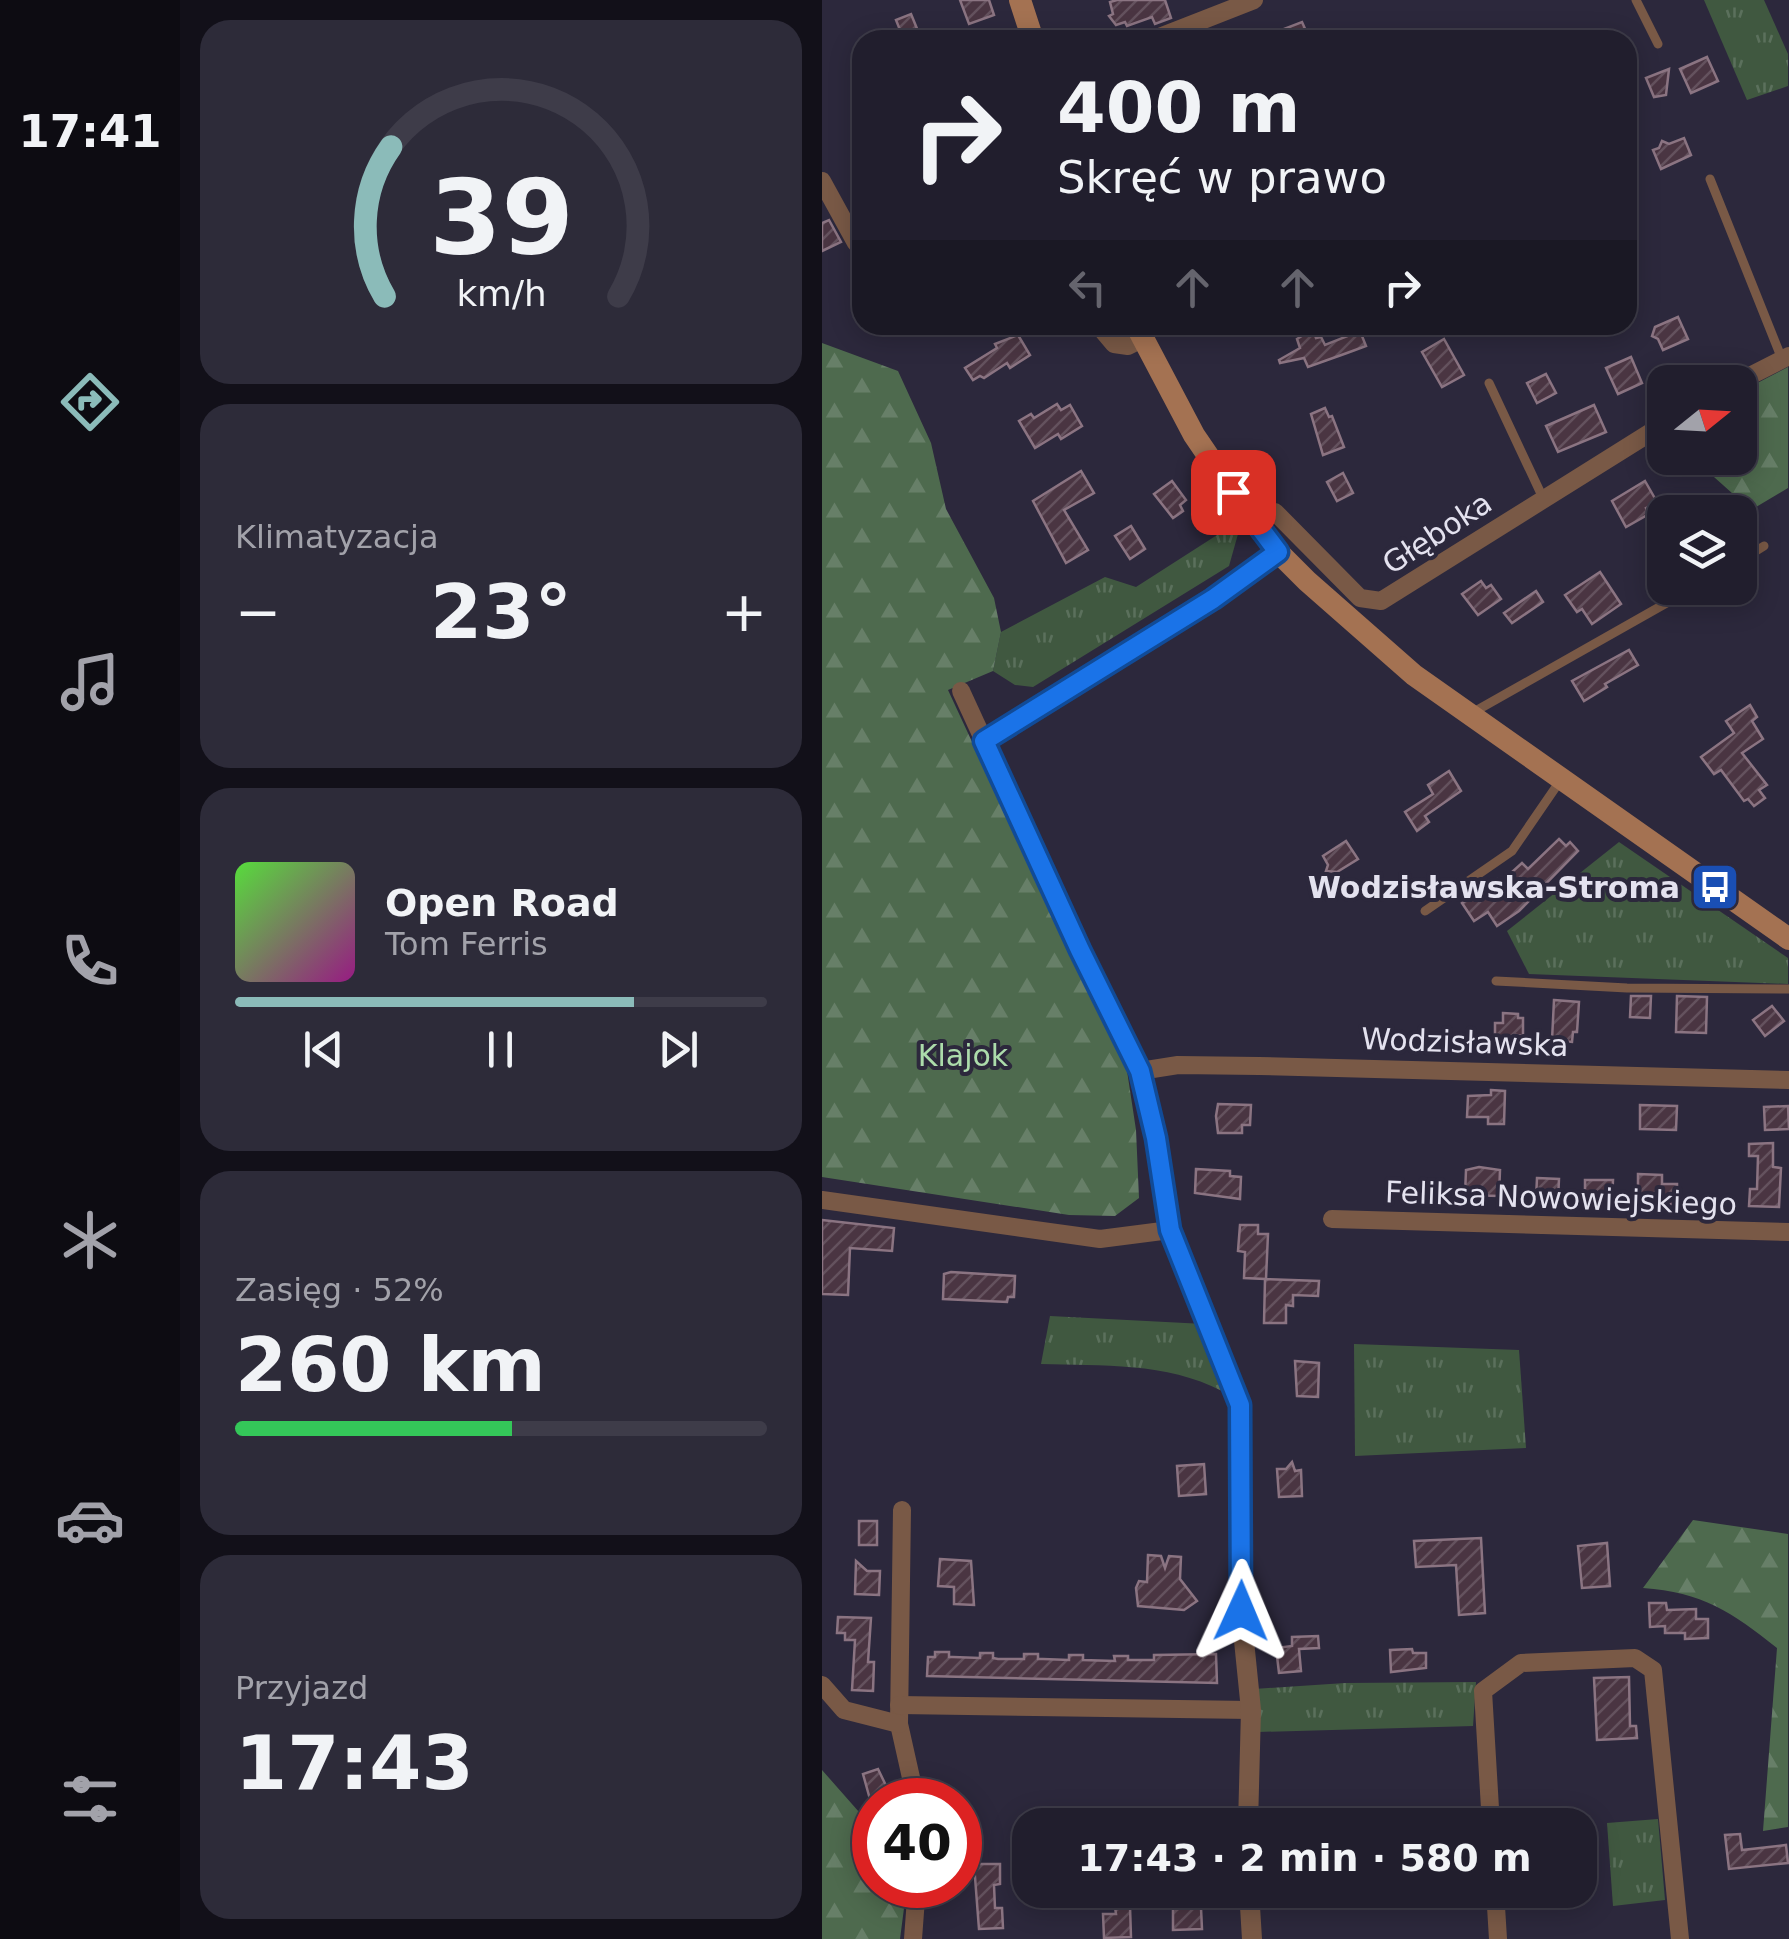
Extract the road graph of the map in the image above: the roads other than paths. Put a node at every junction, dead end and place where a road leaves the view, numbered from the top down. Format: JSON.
{"nodes":[{"id":1,"x":1020,"y":0,"type":"edge"},
{"id":2,"x":1254,"y":0,"type":"edge"},
{"id":3,"x":1636,"y":0,"type":"edge"},
{"id":4,"x":1030,"y":30,"type":"edge"},
{"id":5,"x":1178,"y":30,"type":"edge"},
{"id":6,"x":1658,"y":44,"type":"dead end"},
{"id":7,"x":1710,"y":179,"type":"dead end"},
{"id":8,"x":822,"y":181,"type":"edge"},
{"id":9,"x":852,"y":237,"type":"edge"},
{"id":10,"x":1106,"y":335,"type":"edge"},
{"id":11,"x":1137,"y":335,"type":"edge"},
{"id":12,"x":1141,"y":335,"type":"edge"},
{"id":13,"x":1786,"y":357,"type":"edge"},
{"id":14,"x":1757,"y":372,"type":"edge"},
{"id":15,"x":1489,"y":384,"type":"dead end"},
{"id":16,"x":1647,"y":434,"type":"edge"},
{"id":17,"x":1543,"y":498,"type":"junction"},
{"id":18,"x":1252,"y":520,"type":"junction"},
{"id":19,"x":1764,"y":546,"type":"dead end"},
{"id":20,"x":1757,"y":550,"type":"edge"},
{"id":21,"x":1278,"y":552,"type":"junction"},
{"id":22,"x":1663,"y":605,"type":"edge"},
{"id":23,"x":961,"y":691,"type":"dead end"},
{"id":24,"x":1470,"y":714,"type":"junction"},
{"id":25,"x":984,"y":741,"type":"junction"},
{"id":26,"x":1561,"y":779,"type":"junction"},
{"id":27,"x":1425,"y":910,"type":"dead end"},
{"id":28,"x":1788,"y":939,"type":"edge"},
{"id":29,"x":1496,"y":981,"type":"dead end"},
{"id":30,"x":1788,"y":989,"type":"edge"},
{"id":31,"x":1140,"y":1071,"type":"junction"},
{"id":32,"x":1788,"y":1080,"type":"edge"},
{"id":33,"x":822,"y":1200,"type":"edge"},
{"id":34,"x":1332,"y":1219,"type":"dead end"},
{"id":35,"x":1170,"y":1230,"type":"junction"},
{"id":36,"x":1788,"y":1232,"type":"edge"},
{"id":37,"x":902,"y":1510,"type":"dead end"},
{"id":38,"x":822,"y":1685,"type":"edge"},
{"id":39,"x":1251,"y":1710,"type":"junction"},
{"id":40,"x":899,"y":1715,"type":"junction"},
{"id":41,"x":912,"y":1778,"type":"edge"},
{"id":42,"x":1248,"y":1808,"type":"edge"},
{"id":43,"x":1490,"y":1808,"type":"edge"},
{"id":44,"x":915,"y":1908,"type":"edge"},
{"id":45,"x":1250,"y":1908,"type":"edge"},
{"id":46,"x":1496,"y":1908,"type":"edge"},
{"id":47,"x":913,"y":1939,"type":"edge"},
{"id":48,"x":1252,"y":1939,"type":"edge"},
{"id":49,"x":1498,"y":1939,"type":"edge"},
{"id":50,"x":1680,"y":1939,"type":"edge"}],
"edges":[{"from":1,"to":4,"type":"main road"},
{"from":2,"to":5,"type":"street"},
{"from":3,"to":6,"type":"lane"},
{"from":7,"to":13,"type":"lane"},
{"from":8,"to":9,"type":"street"},
{"from":10,"to":11,"type":"street"},
{"from":12,"to":18,"type":"main road"},
{"from":13,"to":14,"type":"street"},
{"from":15,"to":17,"type":"lane"},
{"from":16,"to":17,"type":"street","name":"Głęboka"},
{"from":17,"to":18,"type":"street","name":"Głęboka"},
{"from":18,"to":21,"type":"main road"},
{"from":19,"to":20,"type":"lane"},
{"from":21,"to":24,"type":"main road"},
{"from":21,"to":25,"type":"street"},
{"from":22,"to":24,"type":"lane"},
{"from":23,"to":25,"type":"street"},
{"from":24,"to":26,"type":"main road"},
{"from":25,"to":31,"type":"street"},
{"from":26,"to":27,"type":"lane"},
{"from":26,"to":28,"type":"main road"},
{"from":29,"to":30,"type":"lane","name":"Wodzisławska"},
{"from":31,"to":32,"type":"street","name":"Wodzisławska"},
{"from":31,"to":35,"type":"street"},
{"from":33,"to":35,"type":"street"},
{"from":34,"to":36,"type":"street","name":"Feliksa Nowowiejskiego"},
{"from":35,"to":39,"type":"street"},
{"from":37,"to":40,"type":"street"},
{"from":38,"to":40,"type":"street"},
{"from":39,"to":40,"type":"street"},
{"from":39,"to":42,"type":"street"},
{"from":40,"to":41,"type":"street"},
{"from":43,"to":50,"type":"street"},
{"from":44,"to":47,"type":"street"},
{"from":45,"to":48,"type":"street"},
{"from":46,"to":49,"type":"street"}]}
